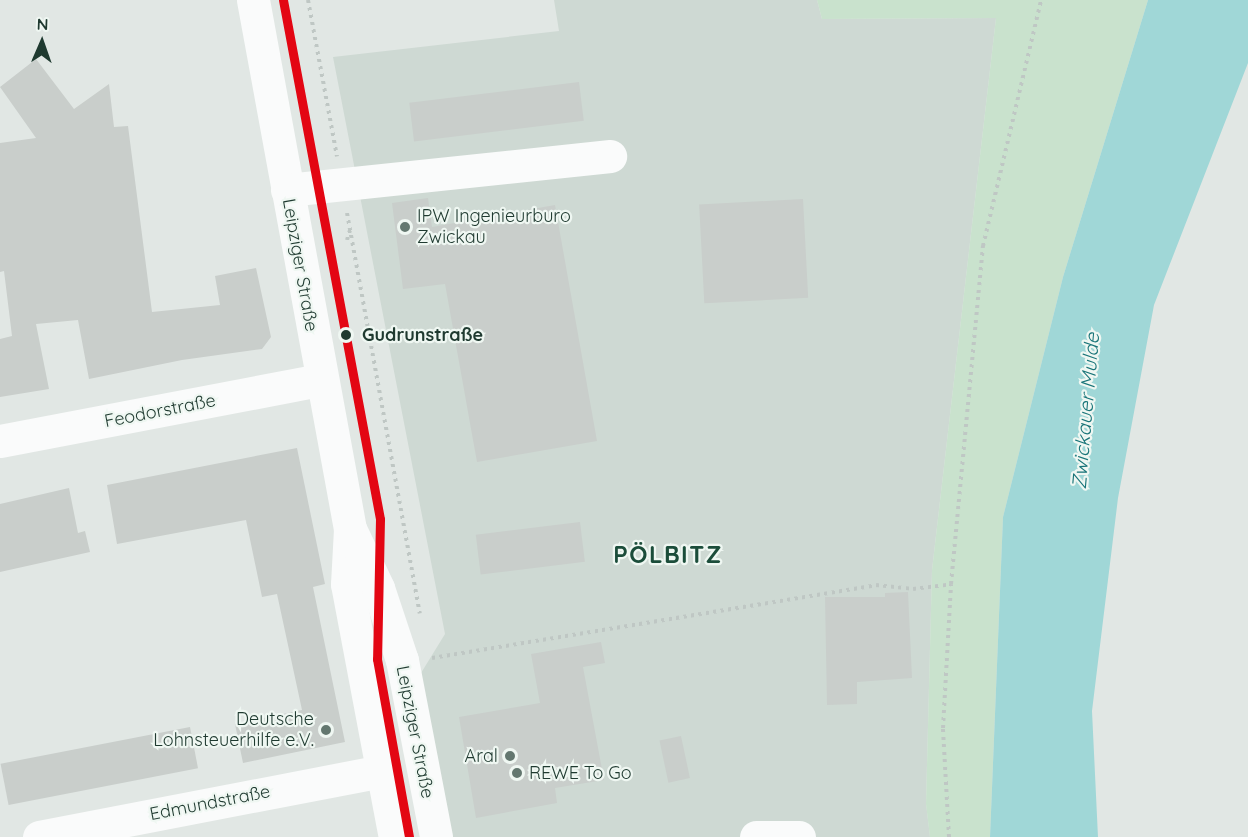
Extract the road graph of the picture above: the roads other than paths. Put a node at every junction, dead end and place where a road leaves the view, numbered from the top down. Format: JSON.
{"nodes":[{"id":1,"x":253,"y":0,"type":"edge"},
{"id":2,"x":610,"y":156,"type":"dead end"},
{"id":3,"x":287,"y":190,"type":"junction"},
{"id":4,"x":320,"y":380,"type":"junction"},
{"id":5,"x":0,"y":441,"type":"edge"},
{"id":6,"x":350,"y":529,"type":"junction"},
{"id":7,"x":381,"y":771,"type":"junction"},
{"id":8,"x":39,"y":837,"type":"edge"},
{"id":9,"x":395,"y":837,"type":"edge"},
{"id":10,"x":436,"y":837,"type":"edge"},
{"id":11,"x":756,"y":837,"type":"edge"},
{"id":12,"x":799,"y":837,"type":"edge"}],
"edges":[{"from":1,"to":3,"type":"street","name":"Leipziger Straße"},
{"from":2,"to":3,"type":"street"},
{"from":3,"to":4,"type":"street","name":"Leipziger Straße"},
{"from":4,"to":5,"type":"street","name":"Feodorstraße"},
{"from":4,"to":6,"type":"street","name":"Leipziger Straße"},
{"from":6,"to":7,"type":"street","name":"Leipziger Straße"},
{"from":6,"to":10,"type":"street","name":"Leipziger Straße"},
{"from":7,"to":8,"type":"street","name":"Edmundstraße"},
{"from":7,"to":9,"type":"street","name":"Leipziger Straße"},
{"from":11,"to":12,"type":"street"}]}
